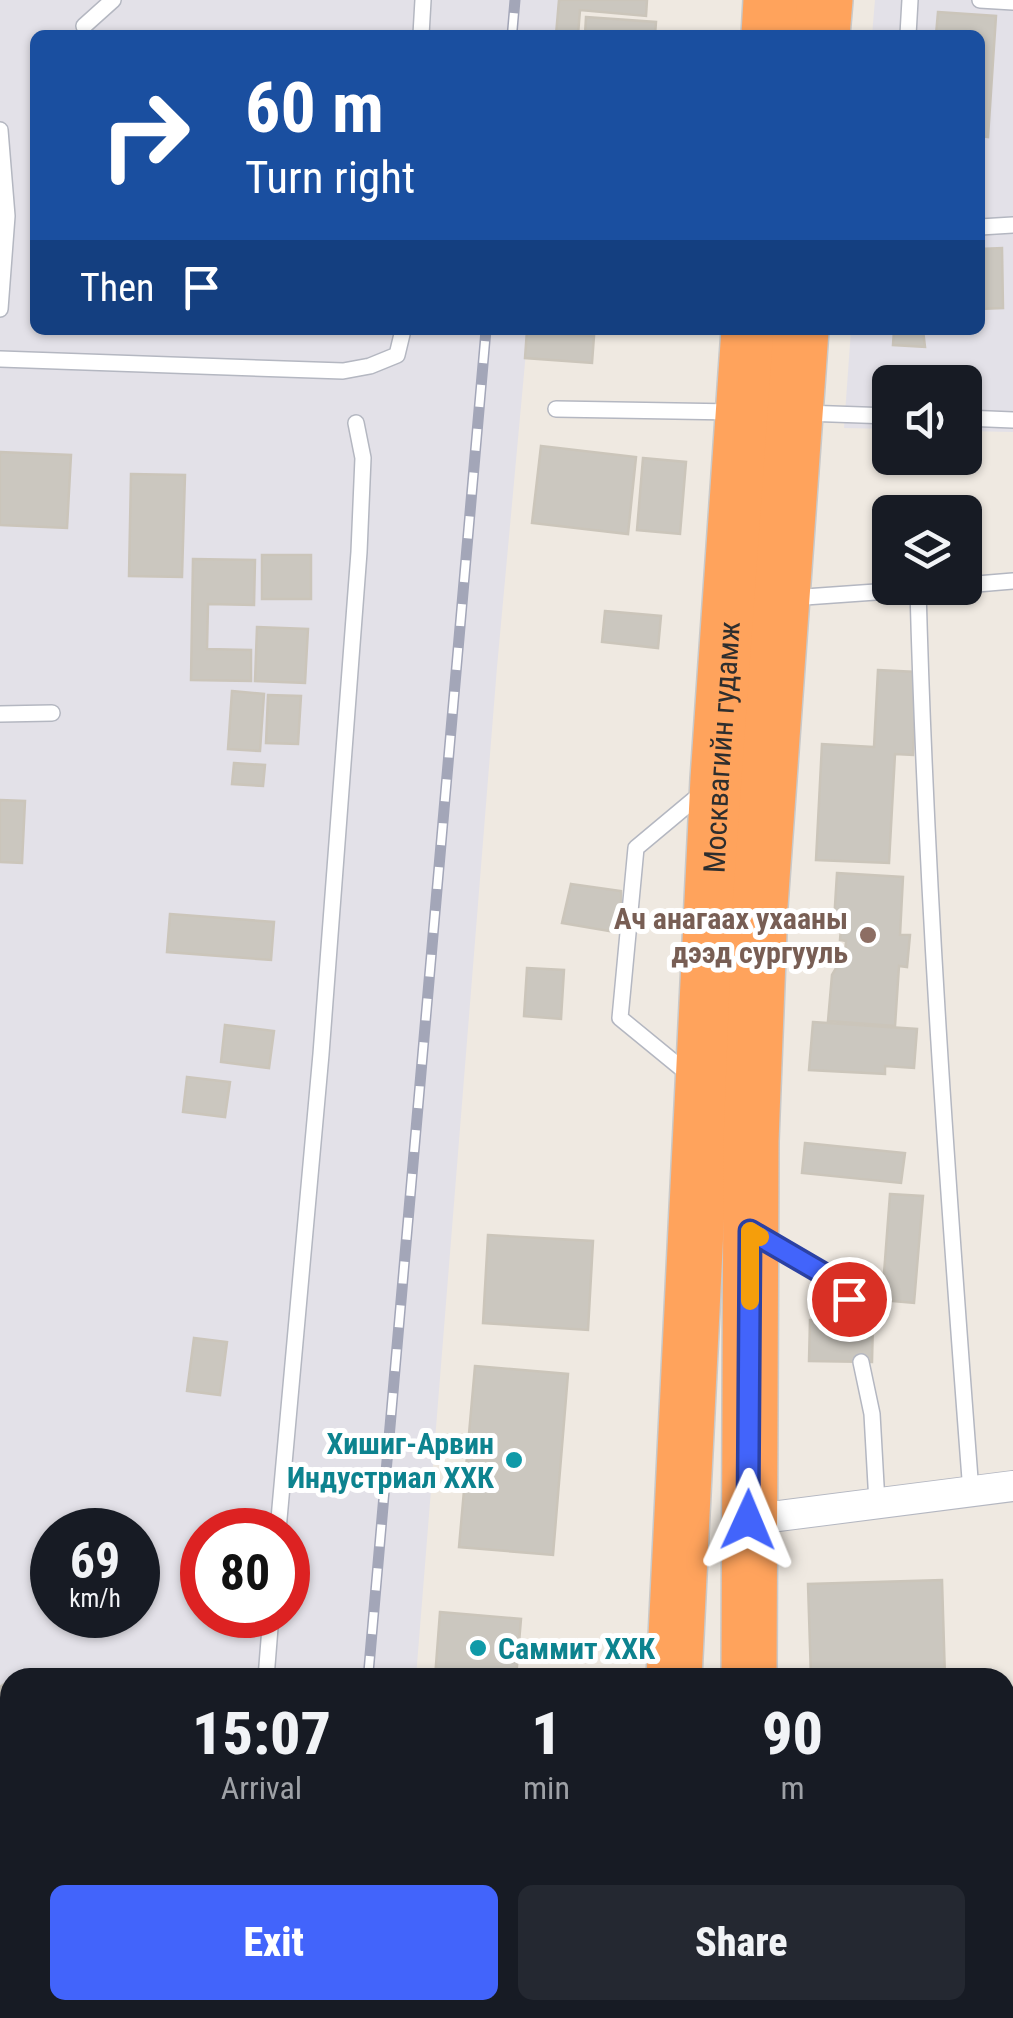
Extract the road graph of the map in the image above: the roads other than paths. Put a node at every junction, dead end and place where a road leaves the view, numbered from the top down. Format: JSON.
{"nodes":[{"id":1,"x":113,"y":0,"type":"edge"},
{"id":2,"x":424,"y":0,"type":"edge"},
{"id":3,"x":771,"y":0,"type":"edge"},
{"id":4,"x":824,"y":0,"type":"edge"},
{"id":5,"x":910,"y":0,"type":"edge"},
{"id":6,"x":980,"y":0,"type":"edge"},
{"id":7,"x":1013,"y":2,"type":"edge"},
{"id":8,"x":84,"y":26,"type":"dead end"},
{"id":9,"x":421,"y":30,"type":"edge"},
{"id":10,"x":769,"y":30,"type":"edge"},
{"id":11,"x":822,"y":30,"type":"edge"},
{"id":12,"x":908,"y":30,"type":"edge"},
{"id":13,"x":0,"y":130,"type":"edge"},
{"id":14,"x":1013,"y":226,"type":"edge"},
{"id":15,"x":985,"y":227,"type":"edge"},
{"id":16,"x":0,"y":309,"type":"edge"},
{"id":17,"x":402,"y":335,"type":"edge"},
{"id":18,"x":749,"y":335,"type":"edge"},
{"id":19,"x":799,"y":335,"type":"edge"},
{"id":20,"x":0,"y":359,"type":"edge"},
{"id":21,"x":556,"y":409,"type":"dead end"},
{"id":22,"x":769,"y":412,"type":"junction"},
{"id":23,"x":872,"y":415,"type":"edge"},
{"id":24,"x":982,"y":419,"type":"edge"},
{"id":25,"x":1013,"y":420,"type":"edge"},
{"id":26,"x":356,"y":423,"type":"dead end"},
{"id":27,"x":1013,"y":581,"type":"edge"},
{"id":28,"x":982,"y":584,"type":"edge"},
{"id":29,"x":872,"y":592,"type":"edge"},
{"id":30,"x":782,"y":599,"type":"junction"},
{"id":31,"x":918,"y":605,"type":"edge"},
{"id":32,"x":0,"y":714,"type":"edge"},
{"id":33,"x":52,"y":714,"type":"dead end"},
{"id":34,"x":718,"y":780,"type":"junction"},
{"id":35,"x":702,"y":1085,"type":"junction"},
{"id":36,"x":750,"y":1231,"type":"junction"},
{"id":37,"x":854,"y":1321,"type":"dead end"},
{"id":38,"x":862,"y":1362,"type":"dead end"},
{"id":39,"x":1013,"y":1486,"type":"edge"},
{"id":40,"x":971,"y":1492,"type":"junction"},
{"id":41,"x":878,"y":1504,"type":"junction"},
{"id":42,"x":280,"y":1508,"type":"edge"},
{"id":43,"x":748,"y":1520,"type":"junction"},
{"id":44,"x":269,"y":1638,"type":"edge"},
{"id":45,"x":267,"y":1668,"type":"edge"},
{"id":46,"x":675,"y":1668,"type":"edge"},
{"id":47,"x":749,"y":1668,"type":"edge"}],
"edges":[{"from":1,"to":8,"type":"lane"},
{"from":2,"to":9,"type":"lane"},
{"from":3,"to":10,"type":"highway"},
{"from":4,"to":11,"type":"highway"},
{"from":5,"to":12,"type":"lane"},
{"from":6,"to":7,"type":"lane"},
{"from":13,"to":16,"type":"lane"},
{"from":14,"to":15,"type":"lane"},
{"from":17,"to":20,"type":"lane"},
{"from":18,"to":22,"type":"highway","name":"Москвагийн гудамж"},
{"from":19,"to":22,"type":"highway","name":"Москвагийн гудамж"},
{"from":21,"to":22,"type":"lane"},
{"from":22,"to":23,"type":"lane"},
{"from":22,"to":30,"type":"highway","name":"Москвагийн гудамж"},
{"from":22,"to":34,"type":"highway","name":"Москвагийн гудамж"},
{"from":24,"to":25,"type":"lane"},
{"from":26,"to":42,"type":"lane"},
{"from":27,"to":28,"type":"lane"},
{"from":29,"to":30,"type":"lane"},
{"from":30,"to":36,"type":"highway","name":"Москвагийн гудамж"},
{"from":31,"to":40,"type":"lane"},
{"from":32,"to":33,"type":"lane"},
{"from":34,"to":35,"type":"highway","name":"Москвагийн гудамж"},
{"from":34,"to":35,"type":"lane"},
{"from":35,"to":46,"type":"highway","name":"Москвагийн гудамж"},
{"from":36,"to":37,"type":"lane"},
{"from":36,"to":43,"type":"highway","name":"Москвагийн гудамж"},
{"from":38,"to":41,"type":"lane"},
{"from":39,"to":40,"type":"street"},
{"from":40,"to":41,"type":"street"},
{"from":41,"to":43,"type":"street"},
{"from":43,"to":47,"type":"highway","name":"Москвагийн гудамж"},
{"from":44,"to":45,"type":"lane"}]}
